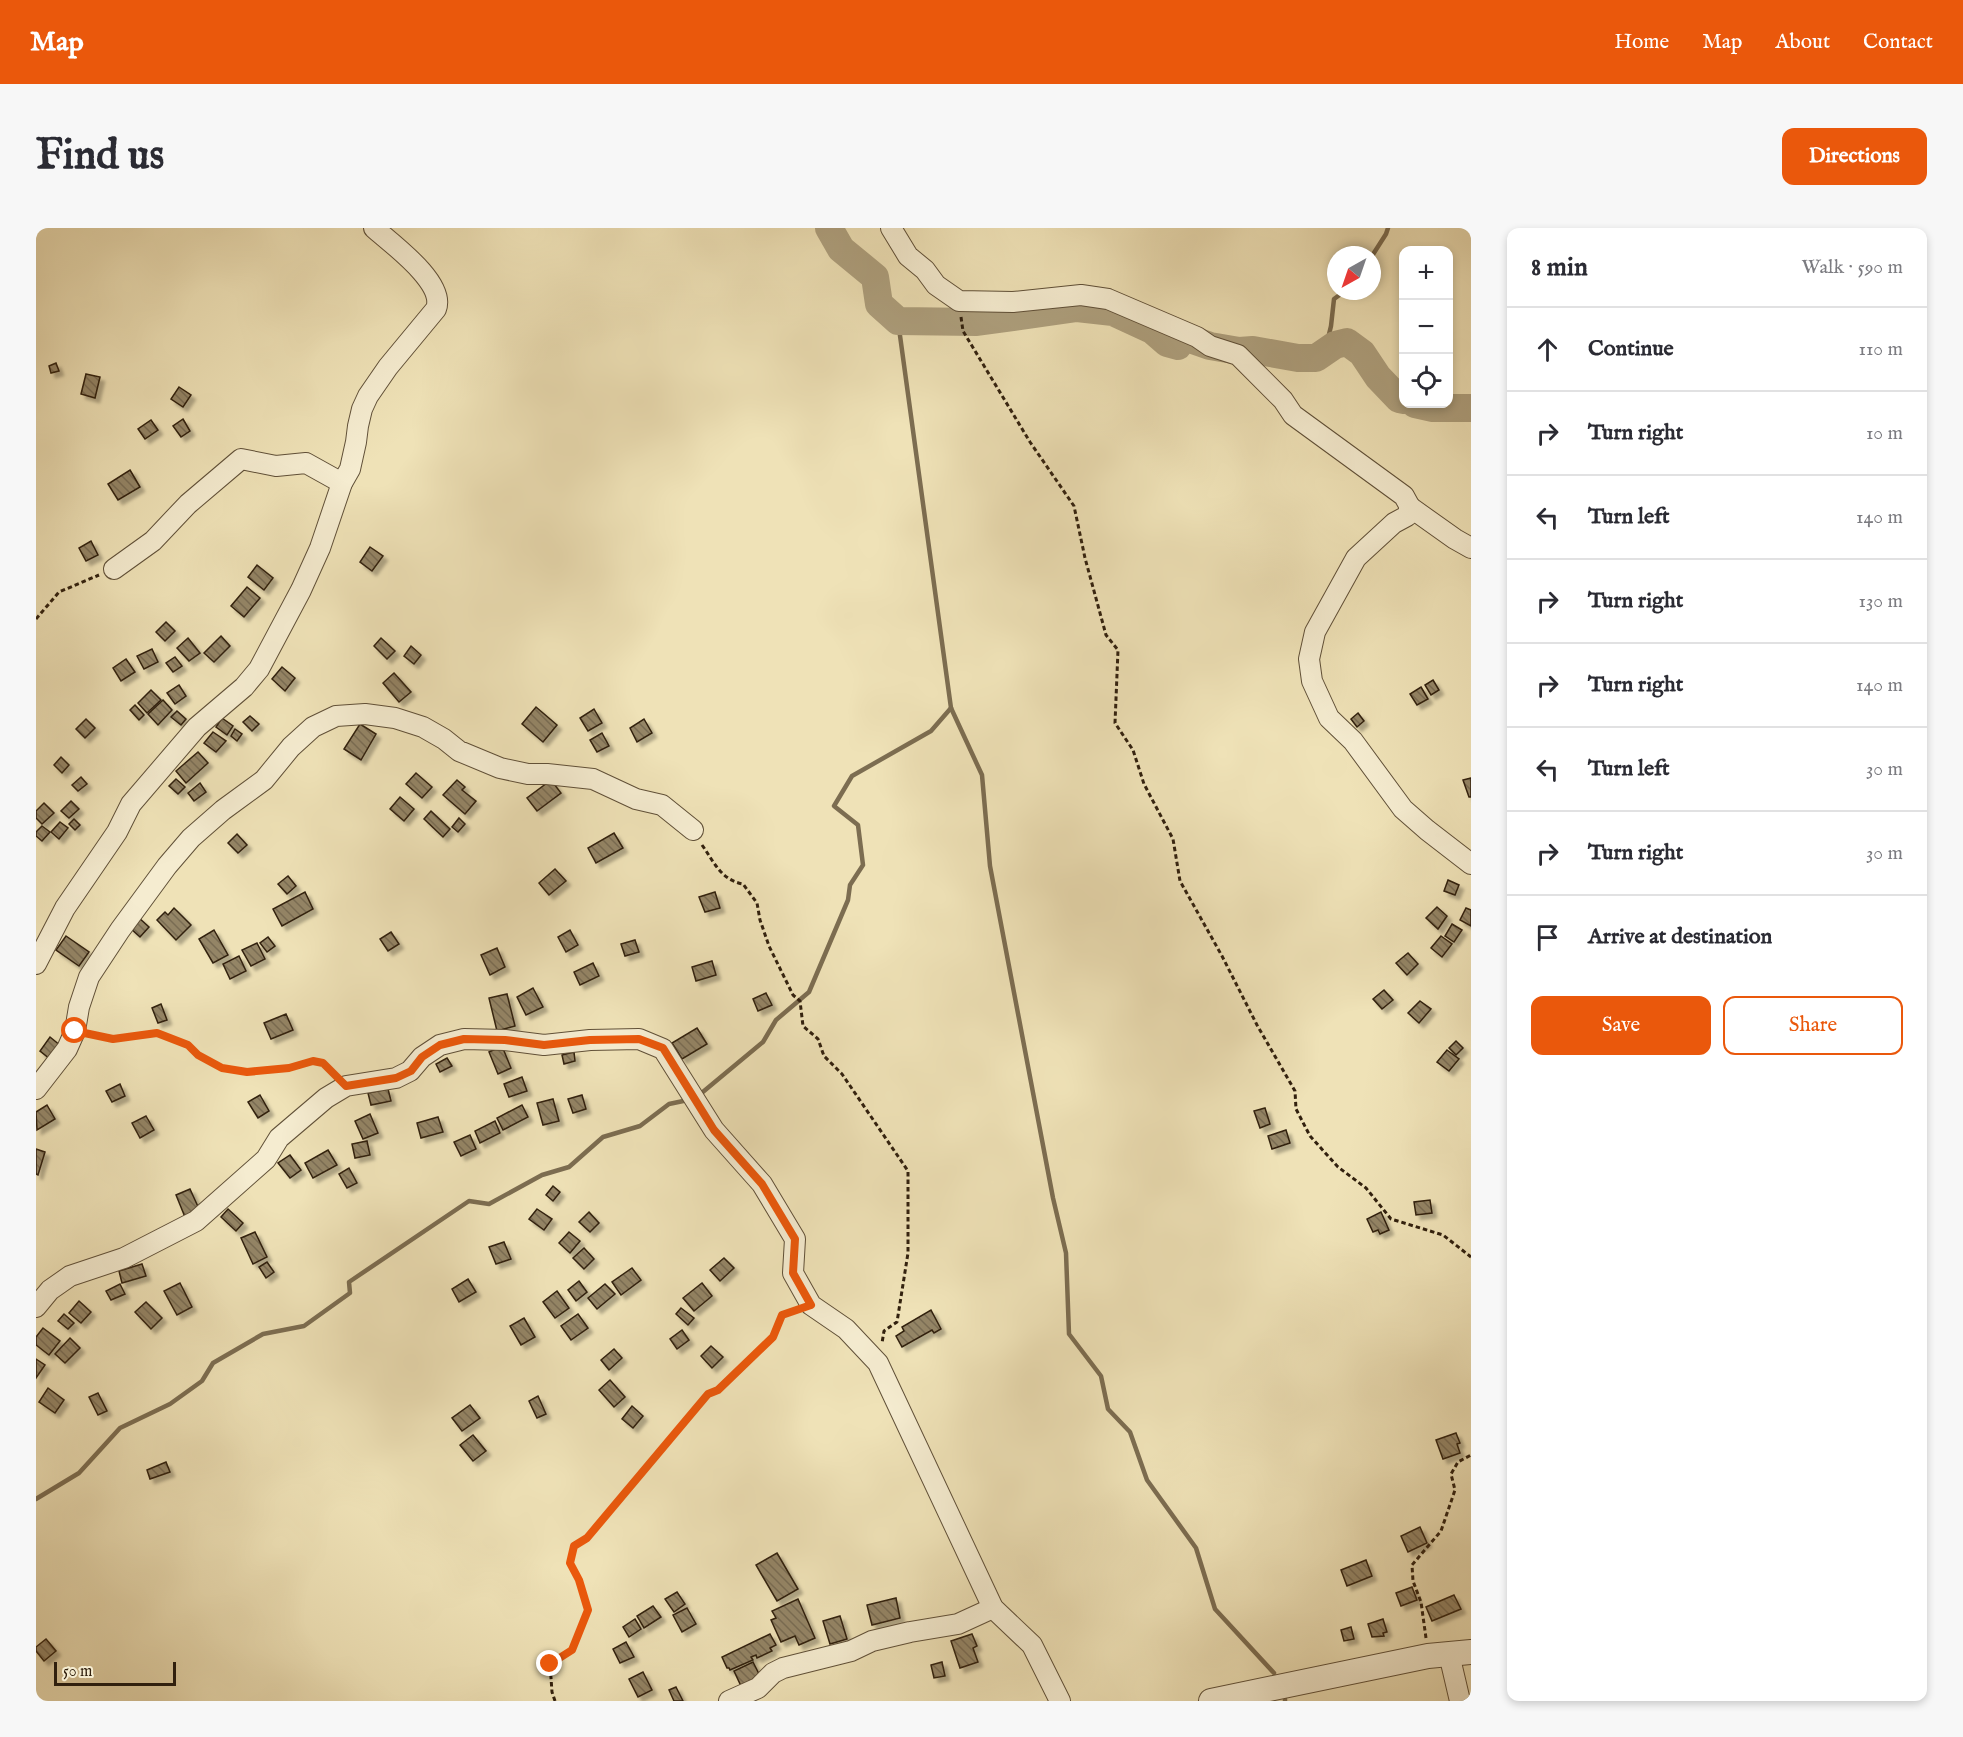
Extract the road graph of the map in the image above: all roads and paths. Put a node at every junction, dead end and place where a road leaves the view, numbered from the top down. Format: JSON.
{"nodes":[{"id":1,"x":374,"y":228,"type":"edge"},
{"id":2,"x":891,"y":228,"type":"edge"},
{"id":3,"x":959,"y":301,"type":"junction"},
{"id":4,"x":342,"y":483,"type":"junction"},
{"id":5,"x":1410,"y":507,"type":"junction"},
{"id":6,"x":1471,"y":548,"type":"edge"},
{"id":7,"x":114,"y":569,"type":"joint"},
{"id":8,"x":36,"y":619,"type":"edge"},
{"id":9,"x":693,"y":830,"type":"joint"},
{"id":10,"x":1471,"y":864,"type":"edge"},
{"id":11,"x":36,"y":964,"type":"edge"},
{"id":12,"x":75,"y":1031,"type":"junction"},
{"id":13,"x":346,"y":1086,"type":"junction"},
{"id":14,"x":36,"y":1089,"type":"edge"},
{"id":15,"x":1471,"y":1257,"type":"edge"},
{"id":16,"x":811,"y":1305,"type":"junction"},
{"id":17,"x":36,"y":1307,"type":"edge"},
{"id":18,"x":878,"y":1363,"type":"junction"},
{"id":19,"x":1471,"y":1455,"type":"edge"},
{"id":20,"x":993,"y":1608,"type":"junction"},
{"id":21,"x":1449,"y":1654,"type":"edge"},
{"id":22,"x":555,"y":1701,"type":"edge"},
{"id":23,"x":729,"y":1701,"type":"edge"},
{"id":24,"x":1060,"y":1701,"type":"edge"},
{"id":25,"x":1211,"y":1701,"type":"edge"},
{"id":26,"x":1461,"y":1701,"type":"edge"}],
"edges":[{"from":1,"to":4,"type":"street"},
{"from":2,"to":3,"type":"street"},
{"from":3,"to":5,"type":"street"},
{"from":3,"to":15,"type":"path"},
{"from":4,"to":7,"type":"street"},
{"from":4,"to":11,"type":"street"},
{"from":5,"to":6,"type":"street"},
{"from":5,"to":10,"type":"street"},
{"from":7,"to":8,"type":"path"},
{"from":9,"to":12,"type":"street"},
{"from":9,"to":18,"type":"path"},
{"from":12,"to":13,"type":"path"},
{"from":12,"to":14,"type":"street"},
{"from":13,"to":16,"type":"street"},
{"from":13,"to":17,"type":"street"},
{"from":16,"to":18,"type":"street"},
{"from":16,"to":22,"type":"path"},
{"from":18,"to":20,"type":"street"},
{"from":19,"to":21,"type":"path"},
{"from":20,"to":23,"type":"street"},
{"from":20,"to":24,"type":"street"},
{"from":21,"to":25,"type":"street"},
{"from":21,"to":26,"type":"street"}]}
